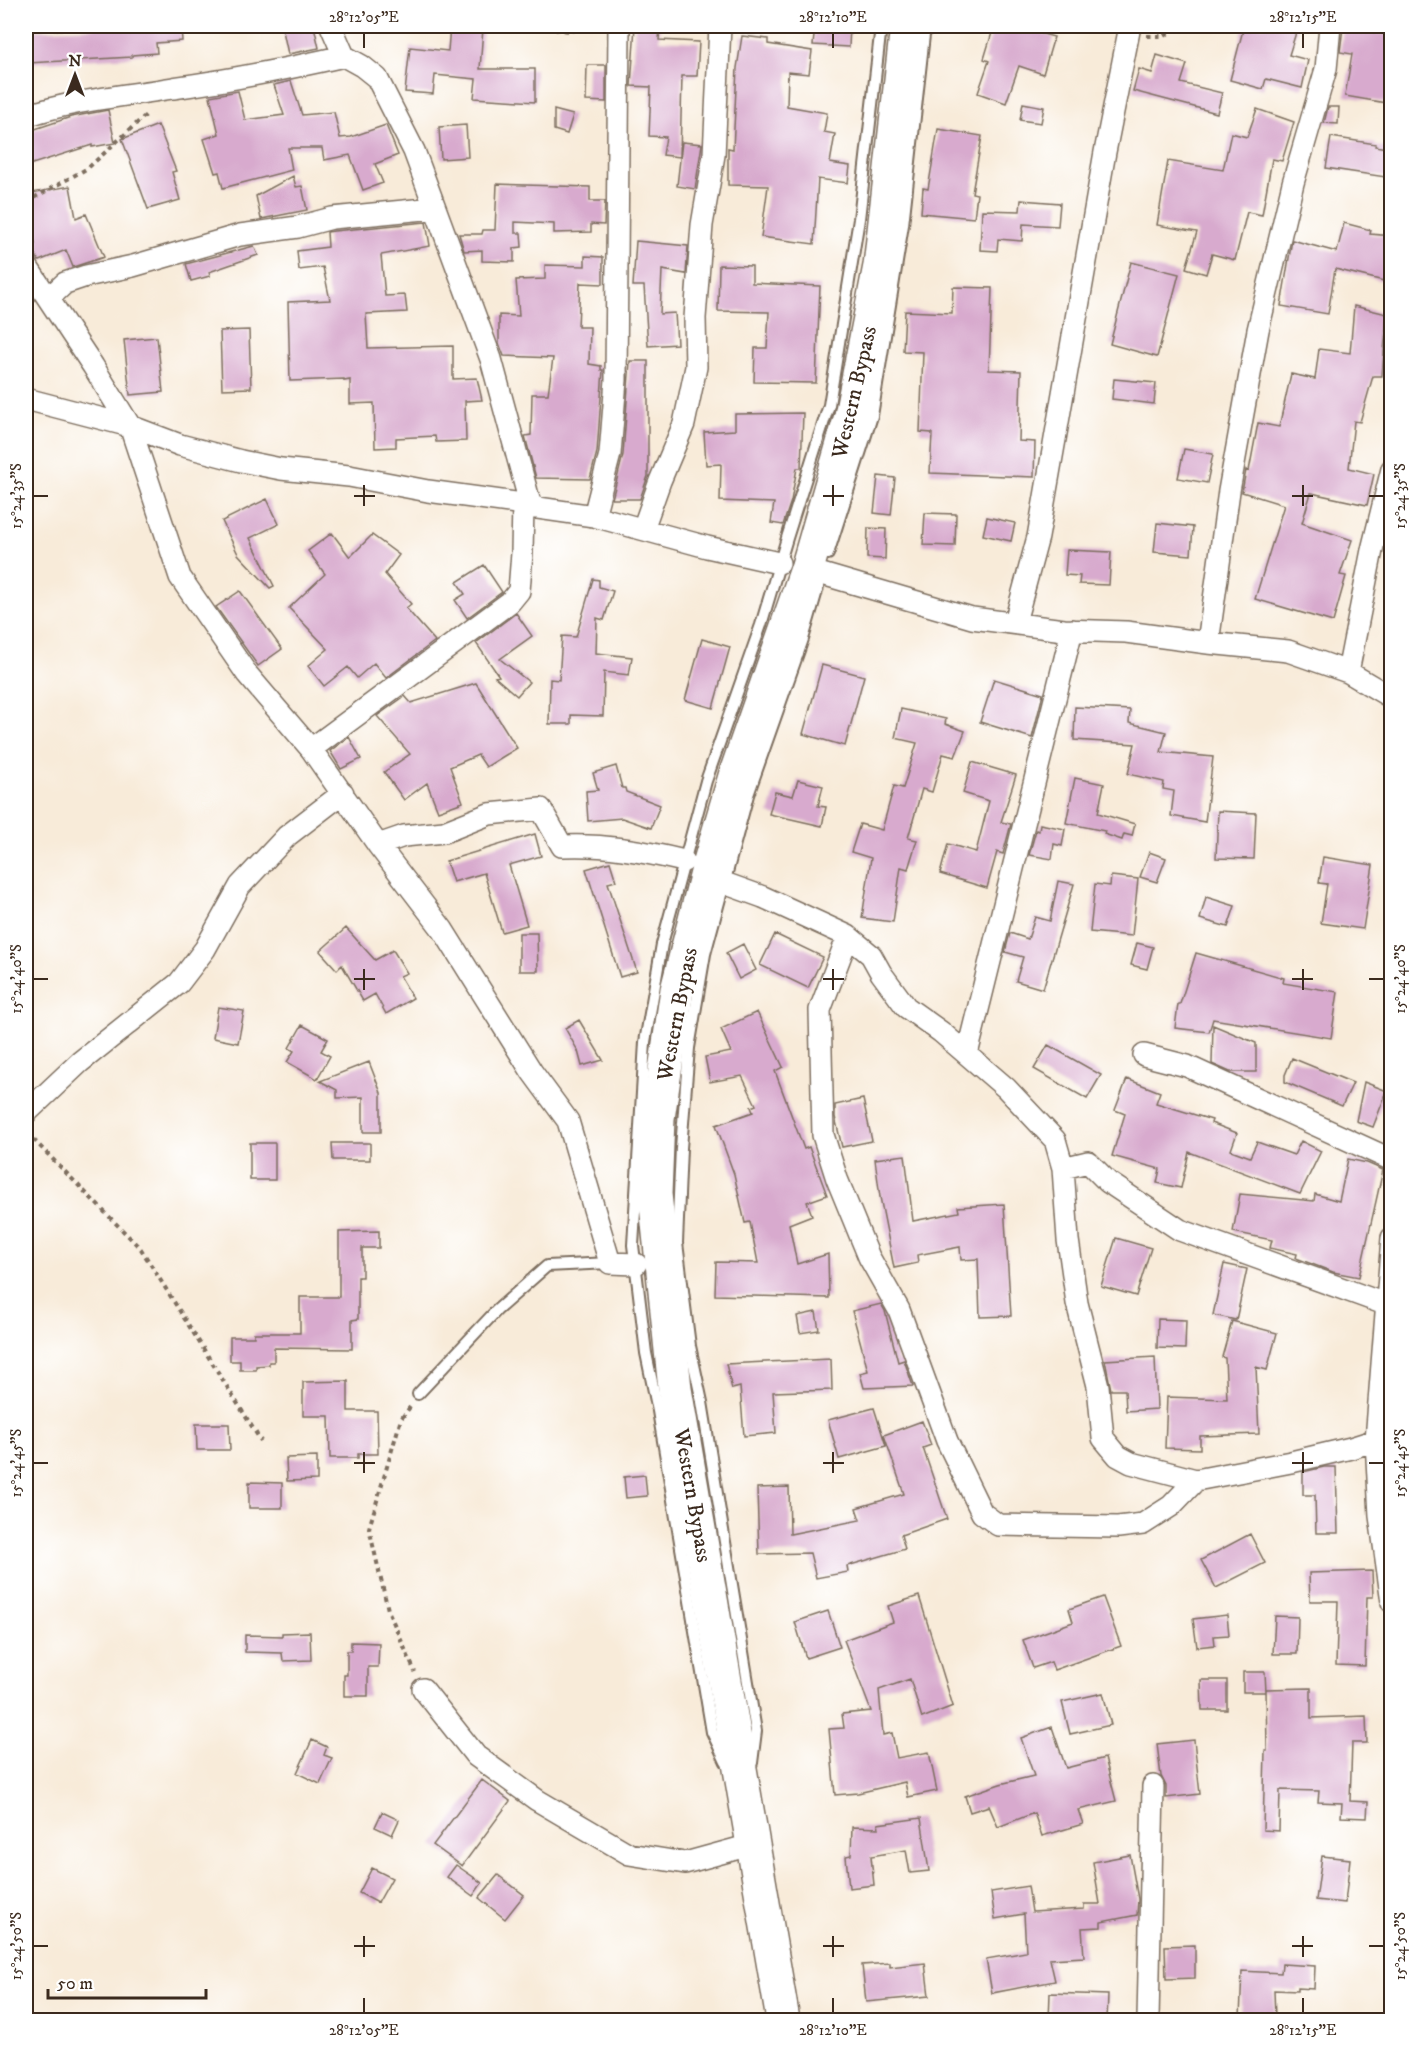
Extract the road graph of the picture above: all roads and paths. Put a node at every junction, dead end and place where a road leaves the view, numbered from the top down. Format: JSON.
{"nodes":[{"id":1,"x":331,"y":26,"type":"edge"},
{"id":2,"x":528,"y":26,"type":"edge"},
{"id":3,"x":592,"y":26,"type":"edge"},
{"id":4,"x":619,"y":26,"type":"edge"},
{"id":5,"x":720,"y":26,"type":"edge"},
{"id":6,"x":881,"y":26,"type":"edge"},
{"id":7,"x":907,"y":26,"type":"edge"},
{"id":8,"x":925,"y":26,"type":"edge"},
{"id":9,"x":1177,"y":26,"type":"edge"},
{"id":10,"x":1330,"y":26,"type":"edge"},
{"id":11,"x":1129,"y":31,"type":"edge"},
{"id":12,"x":344,"y":56,"type":"junction"},
{"id":13,"x":175,"y":88,"type":"junction"},
{"id":14,"x":26,"y":116,"type":"edge"},
{"id":15,"x":26,"y":202,"type":"edge"},
{"id":16,"x":435,"y":208,"type":"junction"},
{"id":17,"x":26,"y":265,"type":"edge"},
{"id":18,"x":49,"y":298,"type":"junction"},
{"id":19,"x":26,"y":399,"type":"edge"},
{"id":20,"x":130,"y":426,"type":"junction"},
{"id":21,"x":1392,"y":469,"type":"edge"},
{"id":22,"x":527,"y":506,"type":"junction"},
{"id":23,"x":594,"y":516,"type":"junction"},
{"id":24,"x":643,"y":529,"type":"junction"},
{"id":25,"x":779,"y":563,"type":"junction"},
{"id":26,"x":822,"y":574,"type":"junction"},
{"id":27,"x":1015,"y":622,"type":"junction"},
{"id":28,"x":1072,"y":630,"type":"junction"},
{"id":29,"x":1208,"y":643,"type":"junction"},
{"id":30,"x":1348,"y":672,"type":"junction"},
{"id":31,"x":1392,"y":698,"type":"edge"},
{"id":32,"x":311,"y":749,"type":"junction"},
{"id":33,"x":343,"y":793,"type":"junction"},
{"id":34,"x":378,"y":845,"type":"junction"},
{"id":35,"x":684,"y":861,"type":"junction"},
{"id":36,"x":724,"y":883,"type":"junction"},
{"id":37,"x":848,"y":936,"type":"junction"},
{"id":38,"x":967,"y":1054,"type":"junction"},
{"id":39,"x":1144,"y":1056,"type":"dead end"},
{"id":40,"x":26,"y":1113,"type":"edge"},
{"id":41,"x":26,"y":1131,"type":"edge"},
{"id":42,"x":1392,"y":1160,"type":"edge"},
{"id":43,"x":1063,"y":1168,"type":"junction"},
{"id":44,"x":1392,"y":1238,"type":"edge"},
{"id":45,"x":610,"y":1263,"type":"junction"},
{"id":46,"x":636,"y":1264,"type":"junction"},
{"id":47,"x":1385,"y":1304,"type":"junction"},
{"id":48,"x":418,"y":1394,"type":"joint"},
{"id":49,"x":1376,"y":1440,"type":"junction"},
{"id":50,"x":261,"y":1441,"type":"dead end"},
{"id":51,"x":1196,"y":1480,"type":"junction"},
{"id":52,"x":1386,"y":1513,"type":"edge"},
{"id":53,"x":1392,"y":1602,"type":"edge"},
{"id":54,"x":423,"y":1689,"type":"joint"},
{"id":55,"x":1153,"y":1786,"type":"dead end"},
{"id":56,"x":748,"y":1808,"type":"junction"},
{"id":57,"x":754,"y":1845,"type":"junction"},
{"id":58,"x":783,"y":2020,"type":"edge"},
{"id":59,"x":1148,"y":2020,"type":"edge"}],
"edges":[{"from":1,"to":12,"type":"street"},
{"from":2,"to":3,"type":"path"},
{"from":4,"to":23,"type":"street"},
{"from":5,"to":24,"type":"street"},
{"from":6,"to":25,"type":"lane"},
{"from":7,"to":56,"type":"main road","name":"Western Bypass"},
{"from":8,"to":26,"type":"lane"},
{"from":9,"to":11,"type":"path"},
{"from":10,"to":29,"type":"street"},
{"from":11,"to":27,"type":"street"},
{"from":12,"to":13,"type":"street"},
{"from":12,"to":16,"type":"street"},
{"from":13,"to":14,"type":"street"},
{"from":13,"to":15,"type":"path"},
{"from":16,"to":18,"type":"street"},
{"from":16,"to":22,"type":"street"},
{"from":17,"to":18,"type":"street"},
{"from":18,"to":20,"type":"street"},
{"from":19,"to":20,"type":"street"},
{"from":20,"to":22,"type":"street"},
{"from":20,"to":32,"type":"street"},
{"from":21,"to":30,"type":"street"},
{"from":22,"to":23,"type":"street"},
{"from":22,"to":32,"type":"street"},
{"from":23,"to":24,"type":"street"},
{"from":24,"to":25,"type":"street"},
{"from":25,"to":35,"type":"lane"},
{"from":26,"to":27,"type":"street"},
{"from":26,"to":36,"type":"lane"},
{"from":27,"to":28,"type":"street"},
{"from":28,"to":29,"type":"street"},
{"from":28,"to":38,"type":"street"},
{"from":29,"to":30,"type":"street"},
{"from":30,"to":31,"type":"street"},
{"from":32,"to":33,"type":"street"},
{"from":33,"to":34,"type":"street"},
{"from":33,"to":40,"type":"street"},
{"from":34,"to":35,"type":"street"},
{"from":34,"to":45,"type":"street"},
{"from":35,"to":46,"type":"lane"},
{"from":36,"to":37,"type":"street"},
{"from":36,"to":56,"type":"lane"},
{"from":37,"to":38,"type":"street"},
{"from":37,"to":51,"type":"street"},
{"from":38,"to":43,"type":"street"},
{"from":39,"to":42,"type":"street"},
{"from":41,"to":50,"type":"path"},
{"from":43,"to":47,"type":"street"},
{"from":43,"to":51,"type":"street"},
{"from":44,"to":47,"type":"street"},
{"from":45,"to":46,"type":"street"},
{"from":45,"to":48,"type":"lane"},
{"from":46,"to":56,"type":"lane"},
{"from":47,"to":49,"type":"street"},
{"from":48,"to":54,"type":"path"},
{"from":49,"to":51,"type":"street"},
{"from":49,"to":52,"type":"street"},
{"from":52,"to":53,"type":"street"},
{"from":54,"to":57,"type":"street"},
{"from":55,"to":59,"type":"street"},
{"from":56,"to":57,"type":"main road","name":"Western Bypass"},
{"from":57,"to":58,"type":"main road","name":"Western Bypass"}]}
